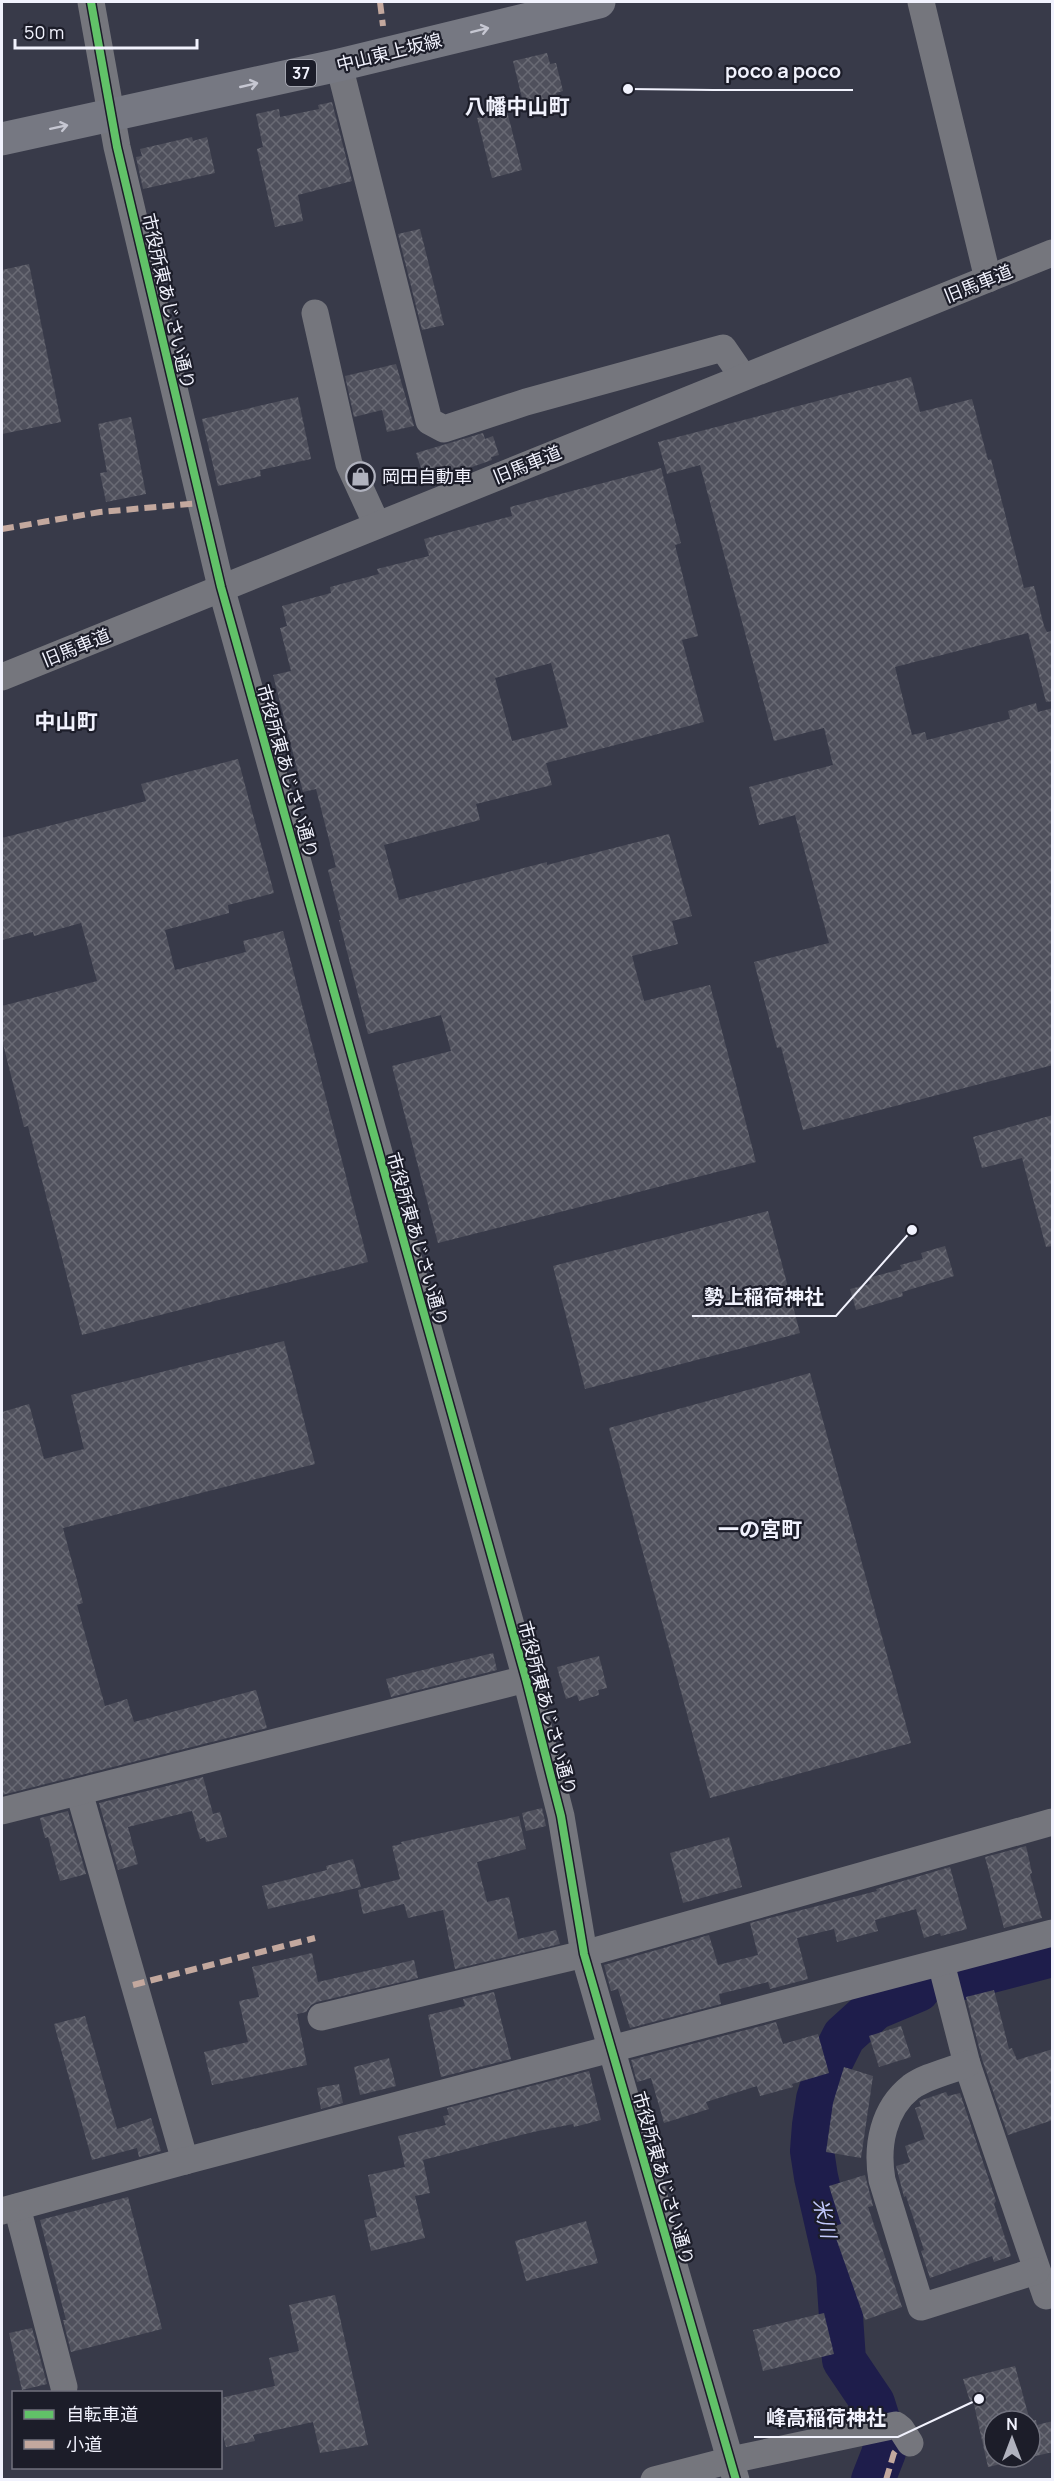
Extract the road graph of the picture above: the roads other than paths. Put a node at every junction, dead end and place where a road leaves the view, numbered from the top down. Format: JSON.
{"nodes":[{"id":1,"x":91,"y":2,"type":"edge"},
{"id":2,"x":599,"y":2,"type":"edge"},
{"id":3,"x":921,"y":2,"type":"edge"},
{"id":4,"x":339,"y":64,"type":"junction"},
{"id":5,"x":112,"y":116,"type":"junction"},
{"id":6,"x":2,"y":139,"type":"edge"},
{"id":7,"x":1053,"y":253,"type":"edge"},
{"id":8,"x":988,"y":279,"type":"junction"},
{"id":9,"x":315,"y":314,"type":"dead end"},
{"id":10,"x":743,"y":377,"type":"junction"},
{"id":11,"x":377,"y":525,"type":"junction"},
{"id":12,"x":221,"y":587,"type":"junction"},
{"id":13,"x":2,"y":677,"type":"edge"},
{"id":14,"x":526,"y":1679,"type":"junction"},
{"id":15,"x":79,"y":1792,"type":"junction"},
{"id":16,"x":2,"y":1811,"type":"edge"},
{"id":17,"x":1053,"y":1822,"type":"edge"},
{"id":18,"x":1053,"y":1933,"type":"edge"},
{"id":19,"x":584,"y":1954,"type":"junction"},
{"id":20,"x":941,"y":1963,"type":"junction"},
{"id":21,"x":321,"y":2017,"type":"dead end"},
{"id":22,"x":611,"y":2050,"type":"junction"},
{"id":23,"x":967,"y":2064,"type":"junction"},
{"id":24,"x":185,"y":2161,"type":"junction"},
{"id":25,"x":9,"y":2209,"type":"edge"},
{"id":26,"x":64,"y":2387,"type":"dead end"},
{"id":27,"x":891,"y":2433,"type":"dead end"},
{"id":28,"x":733,"y":2470,"type":"edge"},
{"id":29,"x":654,"y":2480,"type":"edge"}],
"edges":[{"from":1,"to":5,"type":"street","name":"市役所東あじさい通り"},
{"from":4,"to":2,"type":"main road","name":"中山東上坂線","number":"37","one_way":true},
{"from":3,"to":8,"type":"street"},
{"from":5,"to":4,"type":"main road","name":"中山東上坂線","number":"37","one_way":true},
{"from":4,"to":10,"type":"street"},
{"from":6,"to":5,"type":"main road","name":"中山東上坂線","number":"37","one_way":true},
{"from":5,"to":12,"type":"street","name":"市役所東あじさい通り"},
{"from":7,"to":8,"type":"street","name":"旧馬車道"},
{"from":8,"to":10,"type":"street","name":"旧馬車道"},
{"from":9,"to":11,"type":"street"},
{"from":10,"to":11,"type":"street","name":"旧馬車道"},
{"from":11,"to":12,"type":"street","name":"旧馬車道"},
{"from":12,"to":13,"type":"street","name":"旧馬車道"},
{"from":12,"to":14,"type":"street","name":"市役所東あじさい通り"},
{"from":14,"to":15,"type":"street"},
{"from":14,"to":19,"type":"street","name":"市役所東あじさい通り"},
{"from":15,"to":16,"type":"street"},
{"from":15,"to":24,"type":"street"},
{"from":17,"to":19,"type":"street"},
{"from":18,"to":20,"type":"street"},
{"from":19,"to":21,"type":"street"},
{"from":19,"to":22,"type":"street","name":"市役所東あじさい通り"},
{"from":20,"to":22,"type":"street"},
{"from":20,"to":23,"type":"street"},
{"from":22,"to":24,"type":"street"},
{"from":22,"to":28,"type":"street","name":"市役所東あじさい通り"},
{"from":23,"to":23,"type":"street"},
{"from":24,"to":25,"type":"street"},
{"from":25,"to":26,"type":"street"},
{"from":27,"to":28,"type":"street"},
{"from":28,"to":29,"type":"street"}]}
